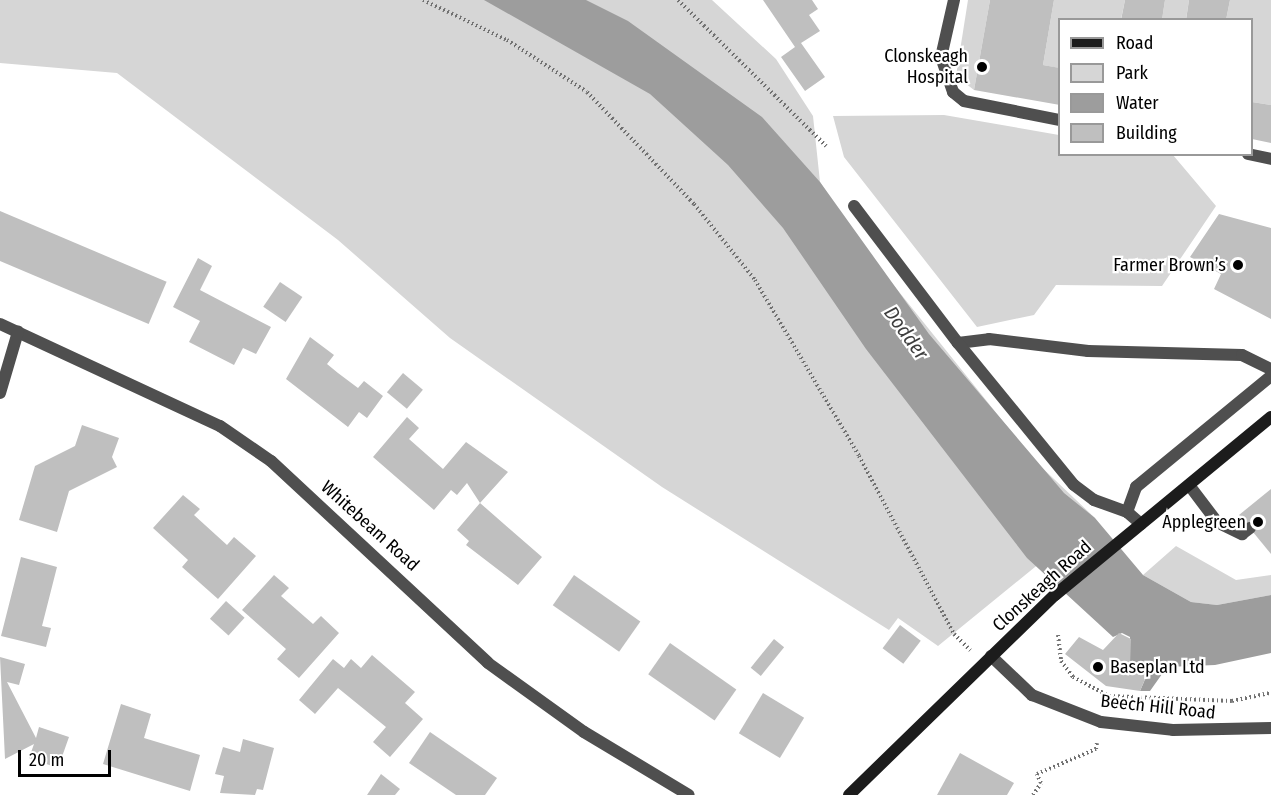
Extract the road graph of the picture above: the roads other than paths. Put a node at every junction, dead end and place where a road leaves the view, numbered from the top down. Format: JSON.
{"nodes":[{"id":1,"x":954,"y":0,"type":"edge"},
{"id":2,"x":1058,"y":120,"type":"edge"},
{"id":3,"x":1253,"y":155,"type":"edge"},
{"id":4,"x":1271,"y":159,"type":"edge"},
{"id":5,"x":854,"y":206,"type":"dead end"},
{"id":6,"x":0,"y":324,"type":"edge"},
{"id":7,"x":18,"y":332,"type":"junction"},
{"id":8,"x":958,"y":343,"type":"junction"},
{"id":9,"x":1271,"y":369,"type":"edge"},
{"id":10,"x":1271,"y":376,"type":"edge"},
{"id":11,"x":0,"y":393,"type":"edge"},
{"id":12,"x":1270,"y":418,"type":"edge"},
{"id":13,"x":1189,"y":485,"type":"junction"},
{"id":14,"x":1127,"y":512,"type":"junction"},
{"id":15,"x":1141,"y":524,"type":"junction"},
{"id":16,"x":1250,"y":528,"type":"dead end"},
{"id":17,"x":987,"y":660,"type":"junction"},
{"id":18,"x":1271,"y":728,"type":"edge"},
{"id":19,"x":689,"y":795,"type":"edge"},
{"id":20,"x":849,"y":795,"type":"edge"}],
"edges":[{"from":1,"to":2,"type":"street"},
{"from":3,"to":4,"type":"street"},
{"from":5,"to":8,"type":"street"},
{"from":6,"to":7,"type":"street","name":"Whitebeam Road"},
{"from":7,"to":11,"type":"street"},
{"from":7,"to":19,"type":"street","name":"Whitebeam Road"},
{"from":8,"to":9,"type":"street"},
{"from":8,"to":14,"type":"street"},
{"from":10,"to":14,"type":"street"},
{"from":12,"to":13,"type":"main road","name":"Clonskeagh Road"},
{"from":13,"to":15,"type":"main road","name":"Clonskeagh Road"},
{"from":13,"to":16,"type":"street"},
{"from":14,"to":15,"type":"street"},
{"from":15,"to":17,"type":"main road","name":"Clonskeagh Road"},
{"from":17,"to":18,"type":"street","name":"Beech Hill Road"},
{"from":17,"to":20,"type":"main road","name":"Clonskeagh Road"}]}
